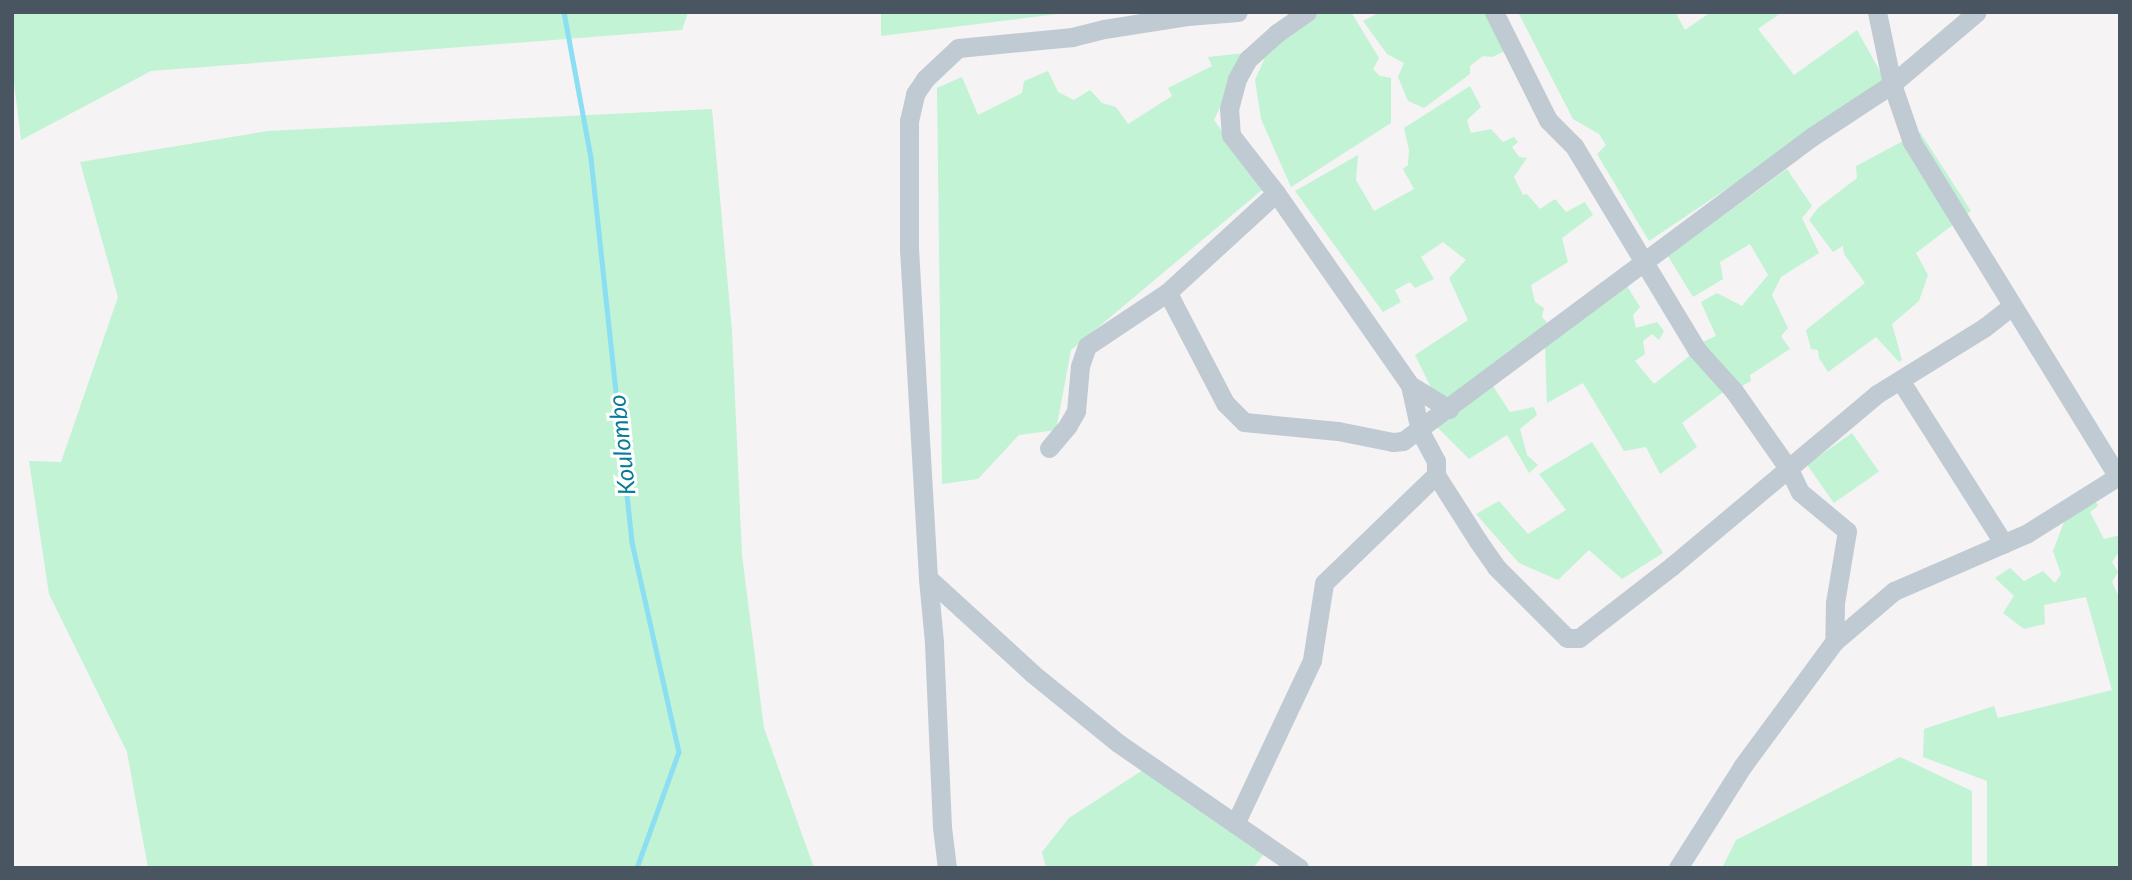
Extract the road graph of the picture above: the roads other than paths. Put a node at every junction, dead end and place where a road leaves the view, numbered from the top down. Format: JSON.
{"nodes":[{"id":1,"x":1238,"y":12,"type":"edge"},
{"id":2,"x":1307,"y":12,"type":"edge"},
{"id":3,"x":1494,"y":12,"type":"edge"},
{"id":4,"x":1877,"y":12,"type":"edge"},
{"id":5,"x":1977,"y":12,"type":"edge"},
{"id":6,"x":1892,"y":84,"type":"junction"},
{"id":7,"x":1276,"y":193,"type":"junction"},
{"id":8,"x":1643,"y":264,"type":"junction"},
{"id":9,"x":1168,"y":292,"type":"junction"},
{"id":10,"x":2012,"y":306,"type":"junction"},
{"id":11,"x":1900,"y":380,"type":"junction"},
{"id":12,"x":1410,"y":385,"type":"junction"},
{"id":13,"x":1449,"y":410,"type":"junction"},
{"id":14,"x":1420,"y":431,"type":"junction"},
{"id":15,"x":1049,"y":448,"type":"dead end"},
{"id":16,"x":1790,"y":471,"type":"junction"},
{"id":17,"x":1436,"y":475,"type":"junction"},
{"id":18,"x":2118,"y":475,"type":"edge"},
{"id":19,"x":2004,"y":544,"type":"junction"},
{"id":20,"x":928,"y":578,"type":"junction"},
{"id":21,"x":1834,"y":642,"type":"junction"},
{"id":22,"x":1235,"y":824,"type":"junction"},
{"id":23,"x":947,"y":868,"type":"edge"},
{"id":24,"x":1299,"y":868,"type":"edge"},
{"id":25,"x":1678,"y":868,"type":"edge"}],
"edges":[{"from":1,"to":20,"type":"street"},
{"from":2,"to":7,"type":"street"},
{"from":3,"to":8,"type":"street"},
{"from":4,"to":6,"type":"street"},
{"from":5,"to":6,"type":"street"},
{"from":6,"to":8,"type":"street"},
{"from":6,"to":10,"type":"street"},
{"from":7,"to":9,"type":"street"},
{"from":7,"to":12,"type":"street"},
{"from":8,"to":13,"type":"street"},
{"from":8,"to":16,"type":"street"},
{"from":9,"to":14,"type":"street"},
{"from":9,"to":15,"type":"street"},
{"from":10,"to":11,"type":"street"},
{"from":10,"to":18,"type":"street"},
{"from":11,"to":16,"type":"street"},
{"from":11,"to":19,"type":"street"},
{"from":12,"to":13,"type":"street"},
{"from":12,"to":14,"type":"street"},
{"from":13,"to":14,"type":"street"},
{"from":14,"to":17,"type":"street"},
{"from":16,"to":17,"type":"street"},
{"from":16,"to":21,"type":"street"},
{"from":17,"to":22,"type":"street"},
{"from":18,"to":19,"type":"street"},
{"from":19,"to":21,"type":"street"},
{"from":20,"to":22,"type":"street"},
{"from":20,"to":23,"type":"street"},
{"from":21,"to":25,"type":"street"},
{"from":22,"to":24,"type":"street"}]}
